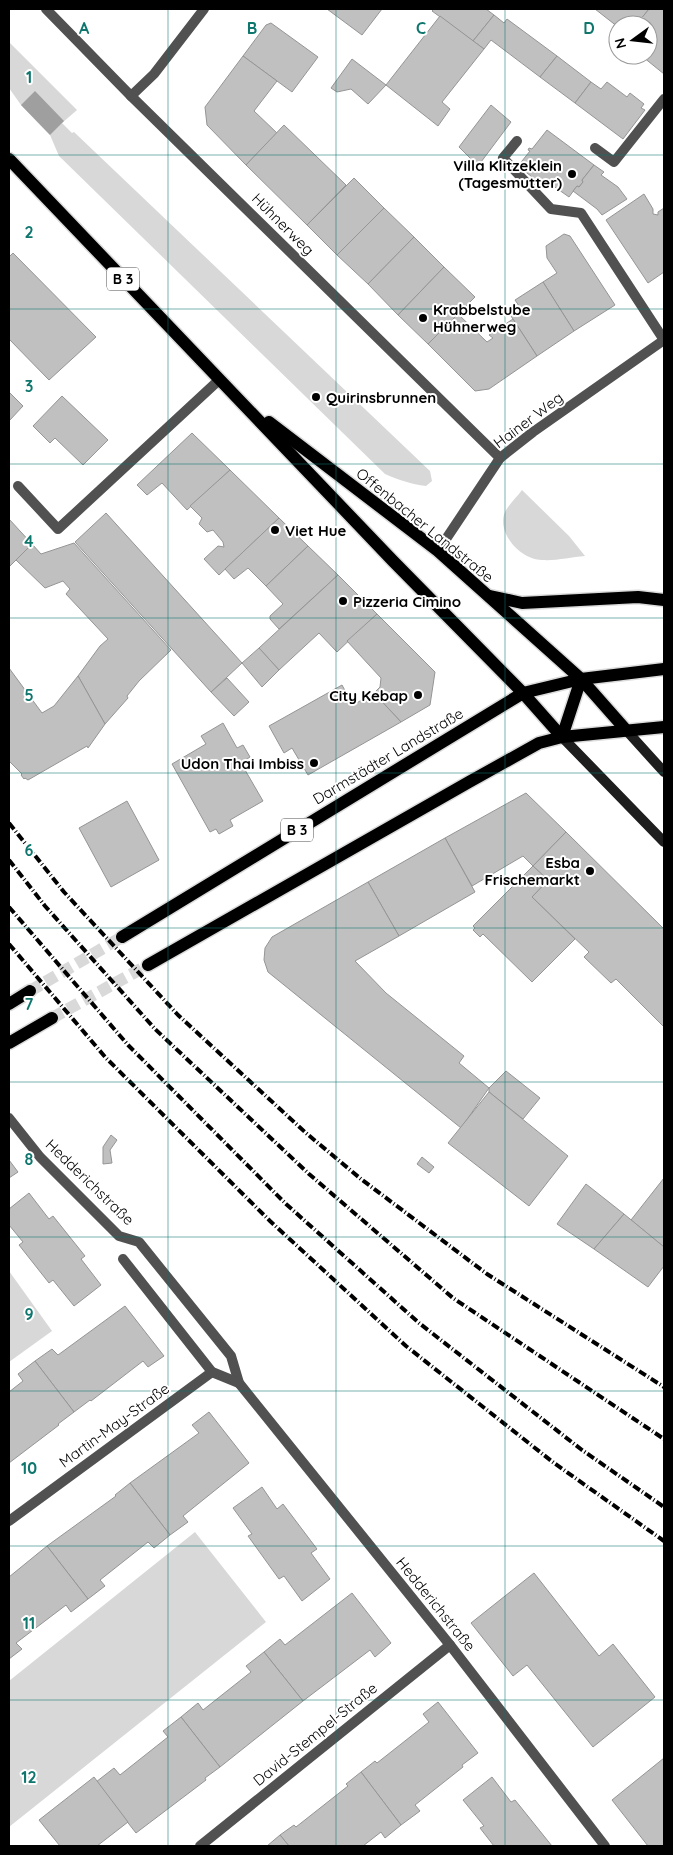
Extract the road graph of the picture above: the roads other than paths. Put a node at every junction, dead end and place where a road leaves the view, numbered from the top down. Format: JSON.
{"nodes":[{"id":1,"x":46,"y":9,"type":"edge"},
{"id":2,"x":204,"y":9,"type":"edge"},
{"id":3,"x":131,"y":96,"type":"junction"},
{"id":4,"x":664,"y":99,"type":"edge"},
{"id":5,"x":517,"y":142,"type":"dead end"},
{"id":6,"x":595,"y":148,"type":"dead end"},
{"id":7,"x":9,"y":159,"type":"edge"},
{"id":8,"x":664,"y":340,"type":"edge"},
{"id":9,"x":219,"y":380,"type":"junction"},
{"id":10,"x":237,"y":398,"type":"junction"},
{"id":11,"x":500,"y":458,"type":"junction"},
{"id":12,"x":18,"y":486,"type":"dead end"},
{"id":13,"x":438,"y":552,"type":"junction"},
{"id":14,"x":488,"y":596,"type":"junction"},
{"id":15,"x":664,"y":600,"type":"edge"},
{"id":16,"x":664,"y":669,"type":"edge"},
{"id":17,"x":581,"y":679,"type":"junction"},
{"id":18,"x":523,"y":693,"type":"junction"},
{"id":19,"x":664,"y":727,"type":"edge"},
{"id":20,"x":626,"y":730,"type":"junction"},
{"id":21,"x":562,"y":736,"type":"junction"},
{"id":22,"x":664,"y":772,"type":"edge"},
{"id":23,"x":664,"y":842,"type":"edge"},
{"id":24,"x":122,"y":937,"type":"tunnel mouth"},
{"id":25,"x":148,"y":965,"type":"tunnel mouth"},
{"id":26,"x":30,"y":991,"type":"tunnel mouth"},
{"id":27,"x":9,"y":1004,"type":"edge"},
{"id":28,"x":52,"y":1018,"type":"tunnel mouth"},
{"id":29,"x":9,"y":1042,"type":"edge"},
{"id":30,"x":9,"y":1118,"type":"edge"},
{"id":31,"x":123,"y":1259,"type":"dead end"},
{"id":32,"x":212,"y":1372,"type":"junction"},
{"id":33,"x":239,"y":1383,"type":"junction"},
{"id":34,"x":9,"y":1521,"type":"edge"},
{"id":35,"x":450,"y":1645,"type":"junction"},
{"id":36,"x":200,"y":1846,"type":"edge"},
{"id":37,"x":605,"y":1846,"type":"edge"}],
"edges":[{"from":1,"to":3,"type":"street","name":"Hühnerweg"},
{"from":2,"to":3,"type":"street"},
{"from":3,"to":11,"type":"street","name":"Hühnerweg"},
{"from":4,"to":6,"type":"street"},
{"from":5,"to":8,"type":"street"},
{"from":7,"to":9,"type":"main road","name":"Offenbacher Landstraße","number":"B 3"},
{"from":8,"to":11,"type":"street","name":"Hainer Weg"},
{"from":9,"to":10,"type":"main road","name":"Offenbacher Landstraße","number":"B 3"},
{"from":9,"to":12,"type":"street"},
{"from":10,"to":13,"type":"main road","name":"Offenbacher Landstraße","number":"B 3"},
{"from":10,"to":18,"type":"main road","name":"Offenbacher Landstraße","number":"B 3"},
{"from":11,"to":13,"type":"street","name":"Hainer Weg"},
{"from":13,"to":14,"type":"main road","name":"Offenbacher Landstraße","number":"B 3"},
{"from":14,"to":15,"type":"main road"},
{"from":14,"to":17,"type":"main road","name":"Offenbacher Landstraße","number":"B 3"},
{"from":16,"to":17,"type":"main road","name":"Darmstädter Landstraße","number":"B 3"},
{"from":17,"to":18,"type":"main road","name":"Darmstädter Landstraße","number":"B 3"},
{"from":17,"to":20,"type":"main road","name":"Offenbacher Landstraße","number":"B 3"},
{"from":17,"to":21,"type":"main road"},
{"from":18,"to":21,"type":"main road","name":"Offenbacher Landstraße","number":"B 3"},
{"from":18,"to":24,"type":"main road","name":"Darmstädter Landstraße","number":"B 3"},
{"from":19,"to":20,"type":"main road"},
{"from":20,"to":21,"type":"main road"},
{"from":20,"to":22,"type":"main road"},
{"from":21,"to":23,"type":"main road"},
{"from":21,"to":25,"type":"main road"},
{"from":26,"to":27,"type":"main road"},
{"from":28,"to":29,"type":"main road"},
{"from":30,"to":33,"type":"street","name":"Hedderichstraße"},
{"from":31,"to":32,"type":"street","name":"Hedderichstraße"},
{"from":32,"to":33,"type":"street","name":"Hedderichstraße"},
{"from":32,"to":34,"type":"street","name":"Martin-May-Straße"},
{"from":33,"to":35,"type":"street","name":"Hedderichstraße"},
{"from":35,"to":36,"type":"street","name":"David-Stempel-Straße"},
{"from":35,"to":37,"type":"street","name":"Hedderichstraße"}]}
